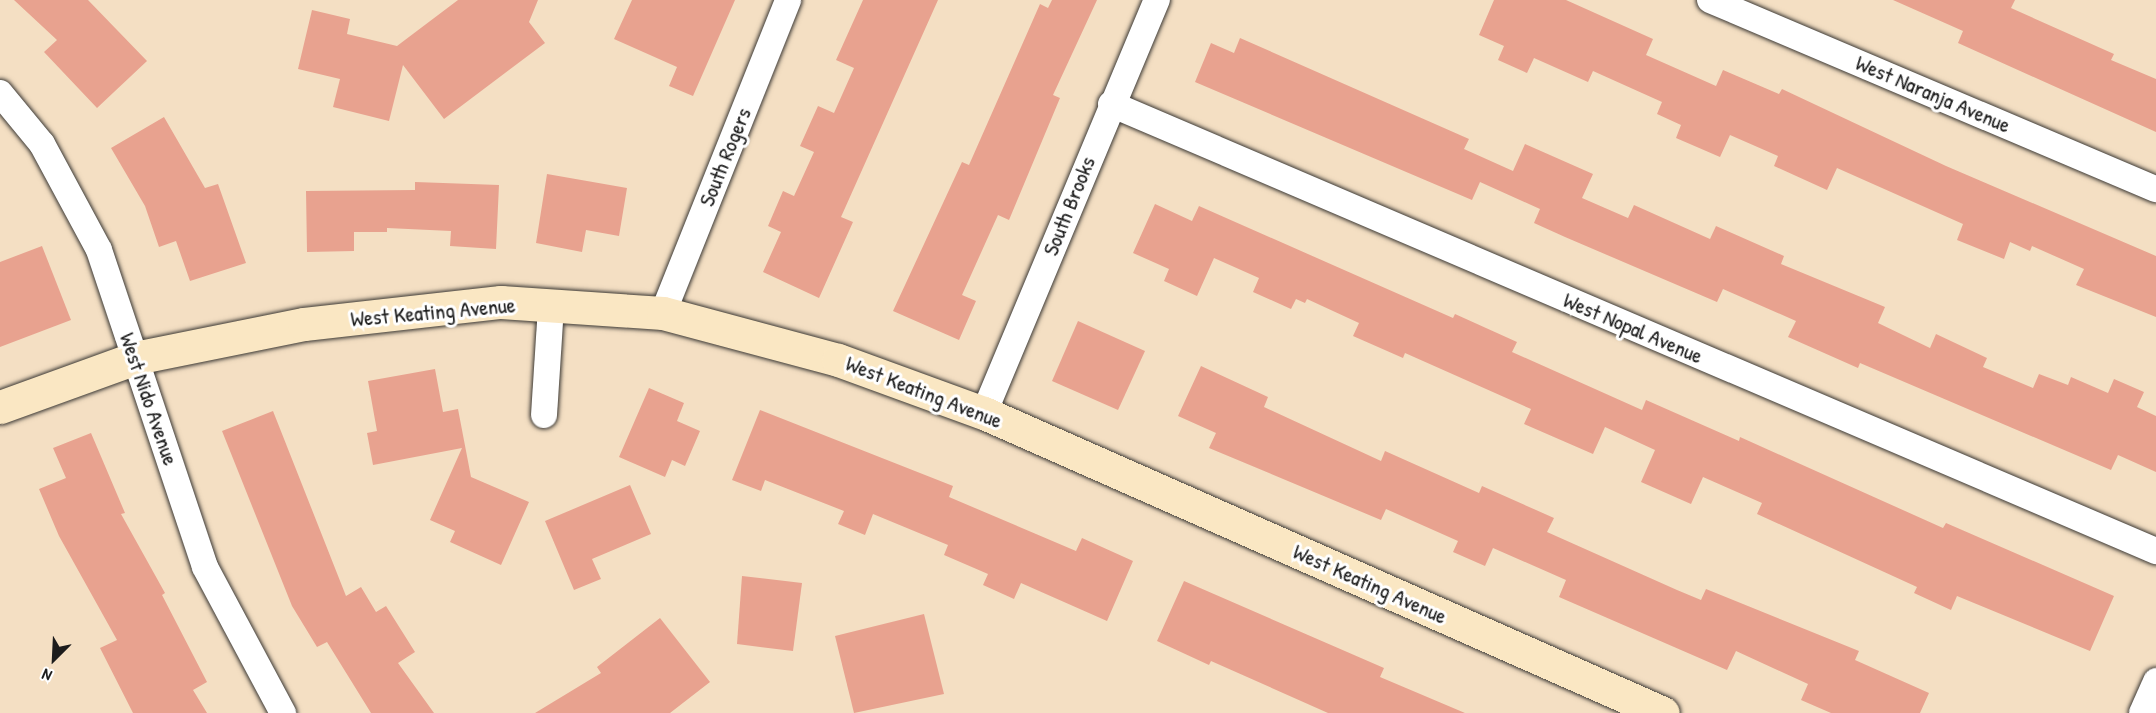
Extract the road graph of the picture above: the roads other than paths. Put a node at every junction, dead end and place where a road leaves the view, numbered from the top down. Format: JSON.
{"nodes":[{"id":1,"x":788,"y":0,"type":"edge"},
{"id":2,"x":1157,"y":0,"type":"edge"},
{"id":3,"x":1710,"y":0,"type":"edge"},
{"id":4,"x":0,"y":93,"type":"edge"},
{"id":5,"x":1110,"y":104,"type":"junction"},
{"id":6,"x":2156,"y":189,"type":"edge"},
{"id":7,"x":551,"y":306,"type":"junction"},
{"id":8,"x":663,"y":313,"type":"junction"},
{"id":9,"x":135,"y":358,"type":"junction"},
{"id":10,"x":0,"y":407,"type":"edge"},
{"id":11,"x":984,"y":413,"type":"junction"},
{"id":12,"x":544,"y":415,"type":"dead end"},
{"id":13,"x":2156,"y":551,"type":"edge"},
{"id":14,"x":2156,"y":681,"type":"edge"},
{"id":15,"x":283,"y":713,"type":"edge"},
{"id":16,"x":1663,"y":713,"type":"edge"},
{"id":17,"x":2142,"y":713,"type":"edge"}],
"edges":[{"from":1,"to":8,"type":"street","name":"South Rogers"},
{"from":2,"to":5,"type":"street","name":"South Brooks"},
{"from":3,"to":6,"type":"street","name":"West Naranja Avenue"},
{"from":4,"to":9,"type":"street","name":"West Nido Avenue"},
{"from":5,"to":11,"type":"street","name":"South Brooks"},
{"from":5,"to":13,"type":"street","name":"West Nopal Avenue"},
{"from":7,"to":8,"type":"street","name":"West Keating Avenue"},
{"from":7,"to":9,"type":"street","name":"West Keating Avenue"},
{"from":7,"to":12,"type":"street"},
{"from":8,"to":11,"type":"street","name":"West Keating Avenue"},
{"from":9,"to":10,"type":"street","name":"West Keating Avenue"},
{"from":9,"to":15,"type":"street","name":"West Nido Avenue"},
{"from":11,"to":16,"type":"street","name":"West Keating Avenue"},
{"from":14,"to":17,"type":"street"}]}
